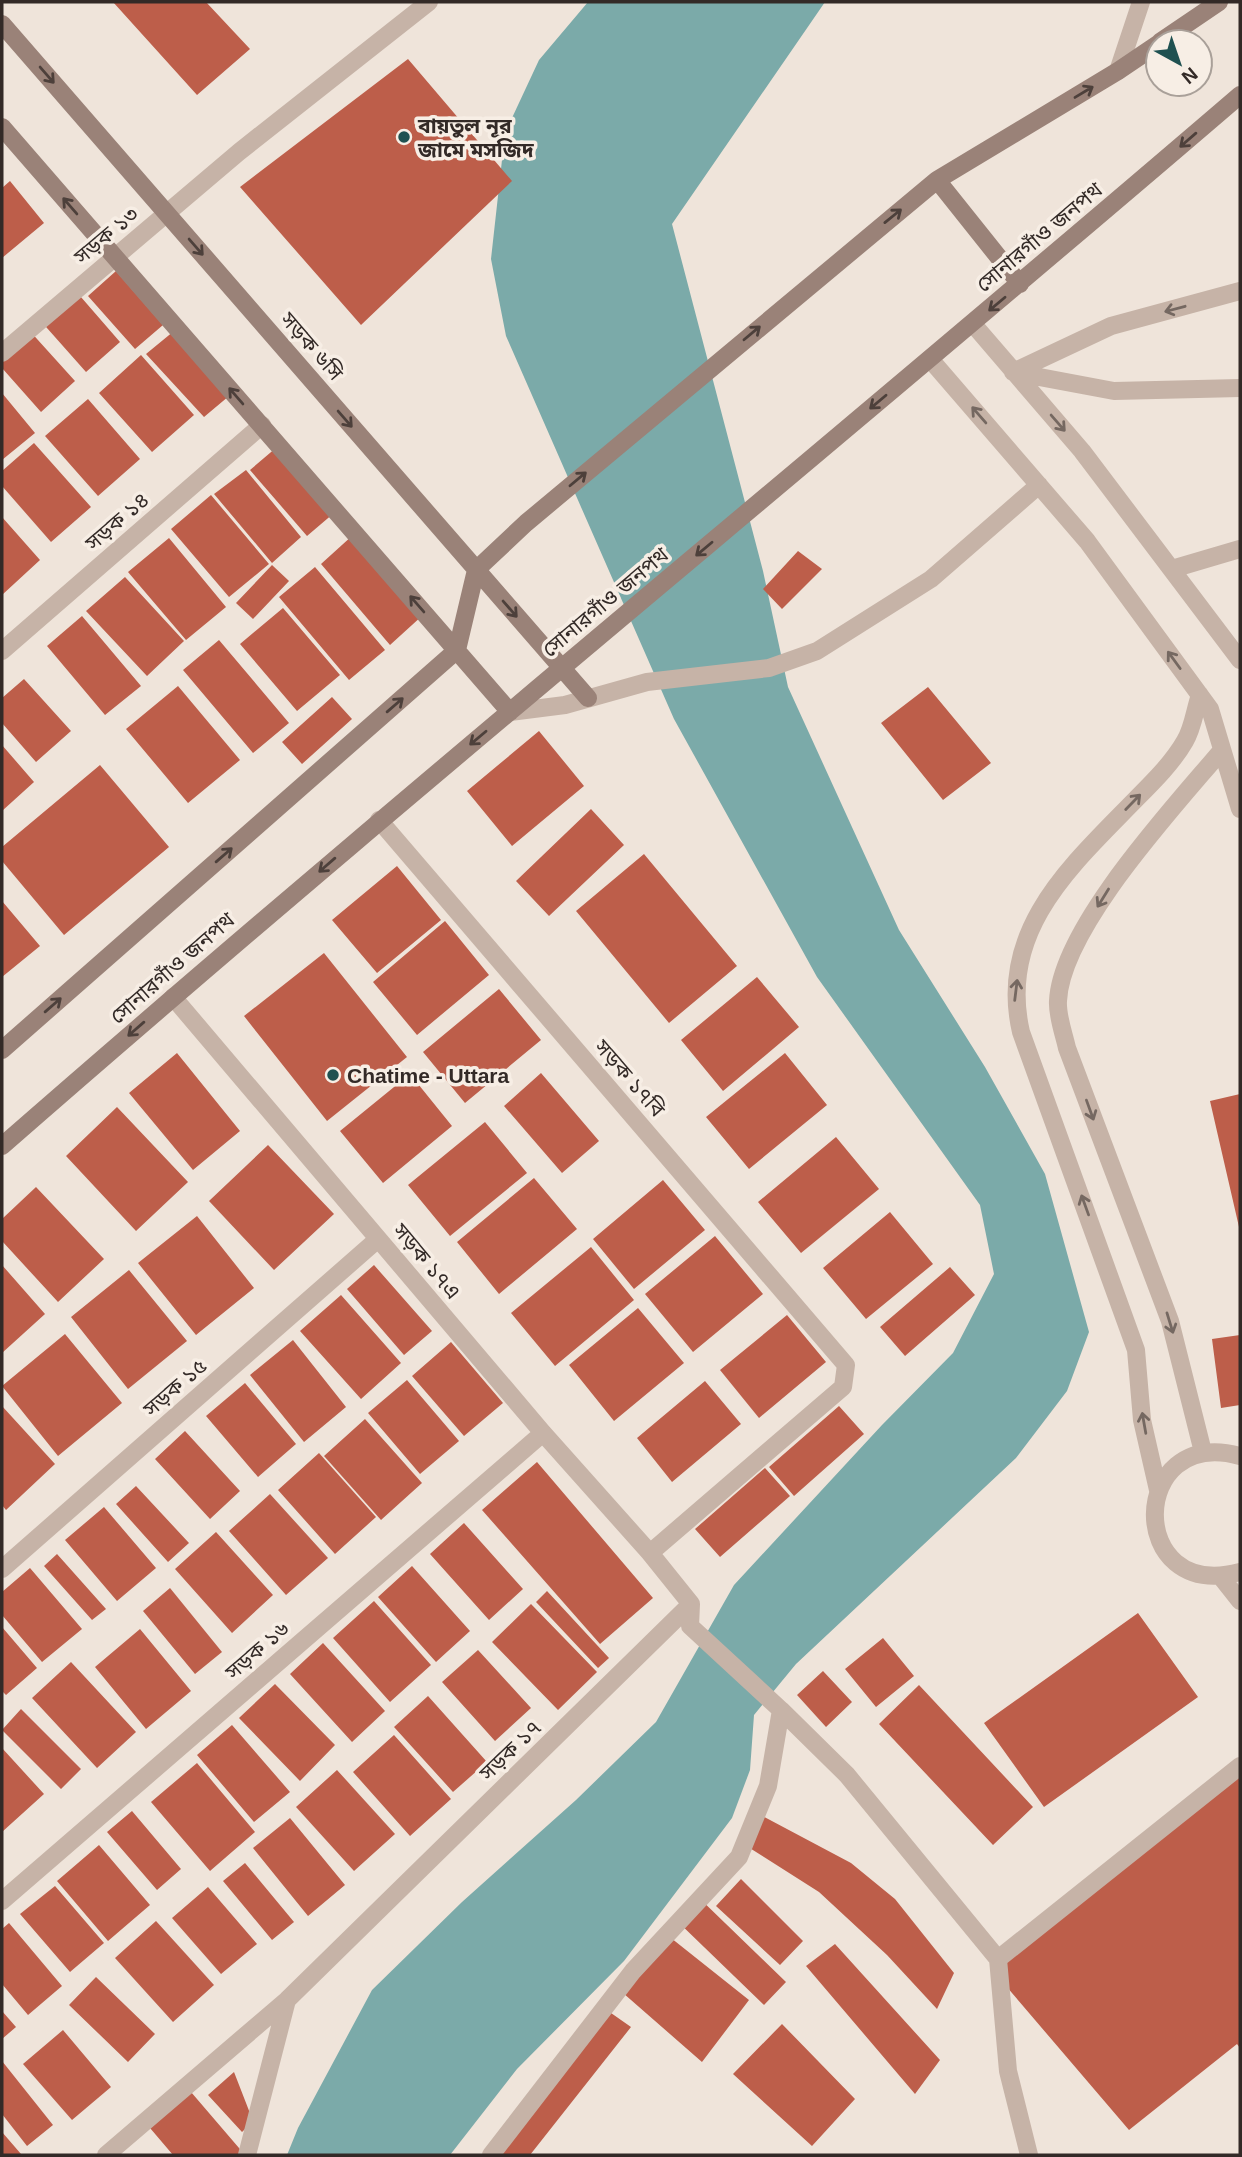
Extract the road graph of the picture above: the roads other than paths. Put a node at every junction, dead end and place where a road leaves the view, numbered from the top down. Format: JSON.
{"nodes":[{"id":1,"x":429,"y":2,"type":"edge"},
{"id":2,"x":1141,"y":2,"type":"edge"},
{"id":3,"x":1219,"y":2,"type":"edge"},
{"id":4,"x":2,"y":24,"type":"edge"},
{"id":5,"x":1181,"y":28,"type":"edge"},
{"id":6,"x":1144,"y":53,"type":"edge"},
{"id":7,"x":1118,"y":71,"type":"junction"},
{"id":8,"x":1240,"y":95,"type":"edge"},
{"id":9,"x":2,"y":127,"type":"edge"},
{"id":10,"x":937,"y":180,"type":"junction"},
{"id":11,"x":167,"y":213,"type":"junction"},
{"id":12,"x":115,"y":258,"type":"junction"},
{"id":13,"x":1020,"y":284,"type":"junction"},
{"id":14,"x":1240,"y":291,"type":"edge"},
{"id":15,"x":973,"y":324,"type":"junction"},
{"id":16,"x":2,"y":353,"type":"edge"},
{"id":17,"x":930,"y":359,"type":"junction"},
{"id":18,"x":1013,"y":372,"type":"junction"},
{"id":19,"x":1240,"y":388,"type":"edge"},
{"id":20,"x":261,"y":425,"type":"junction"},
{"id":21,"x":1039,"y":485,"type":"junction"},
{"id":22,"x":1240,"y":549,"type":"edge"},
{"id":23,"x":476,"y":569,"type":"junction"},
{"id":24,"x":1172,"y":569,"type":"junction"},
{"id":25,"x":457,"y":650,"type":"junction"},
{"id":26,"x":2,"y":651,"type":"edge"},
{"id":27,"x":1240,"y":660,"type":"edge"},
{"id":28,"x":562,"y":668,"type":"junction"},
{"id":29,"x":1200,"y":695,"type":"junction"},
{"id":30,"x":588,"y":698,"type":"junction"},
{"id":31,"x":510,"y":712,"type":"junction"},
{"id":32,"x":1222,"y":750,"type":"junction"},
{"id":33,"x":1240,"y":809,"type":"edge"},
{"id":34,"x":379,"y":820,"type":"junction"},
{"id":35,"x":173,"y":997,"type":"junction"},
{"id":36,"x":2,"y":1050,"type":"edge"},
{"id":37,"x":2,"y":1146,"type":"edge"},
{"id":38,"x":378,"y":1239,"type":"junction"},
{"id":39,"x":543,"y":1433,"type":"junction"},
{"id":40,"x":1203,"y":1452,"type":"junction"},
{"id":41,"x":1240,"y":1455,"type":"edge"},
{"id":42,"x":1158,"y":1490,"type":"junction"},
{"id":43,"x":650,"y":1553,"type":"junction"},
{"id":44,"x":2,"y":1569,"type":"edge"},
{"id":45,"x":1240,"y":1572,"type":"edge"},
{"id":46,"x":1222,"y":1577,"type":"junction"},
{"id":47,"x":1240,"y":1601,"type":"edge"},
{"id":48,"x":691,"y":1604,"type":"junction"},
{"id":49,"x":778,"y":1707,"type":"junction"},
{"id":50,"x":1240,"y":1766,"type":"edge"},
{"id":51,"x":2,"y":1901,"type":"edge"},
{"id":52,"x":998,"y":1959,"type":"junction"},
{"id":53,"x":287,"y":2000,"type":"junction"},
{"id":54,"x":106,"y":2155,"type":"edge"},
{"id":55,"x":247,"y":2155,"type":"edge"},
{"id":56,"x":491,"y":2155,"type":"edge"},
{"id":57,"x":1029,"y":2155,"type":"edge"}],
"edges":[{"from":1,"to":11,"type":"street","name":"সড়ক ১৩"},
{"from":2,"to":7,"type":"street"},
{"from":3,"to":5,"type":"main road"},
{"from":4,"to":11,"type":"main road","name":"সড়ক ৬সি","one_way":true},
{"from":6,"to":7,"type":"main road"},
{"from":10,"to":7,"type":"main road","one_way":true},
{"from":8,"to":13,"type":"main road","name":"সোনারগাঁও জনপথ","one_way":true},
{"from":12,"to":9,"type":"main road","one_way":true},
{"from":10,"to":13,"type":"main road"},
{"from":23,"to":10,"type":"main road","one_way":true},
{"from":11,"to":12,"type":"street","name":"সড়ক ১৩"},
{"from":11,"to":23,"type":"main road","name":"সড়ক ৬সি","one_way":true},
{"from":12,"to":16,"type":"street","name":"সড়ক ১৩"},
{"from":20,"to":12,"type":"main road","one_way":true},
{"from":13,"to":15,"type":"main road","name":"সোনারগাঁও জনপথ","one_way":true},
{"from":14,"to":18,"type":"street","one_way":true},
{"from":15,"to":17,"type":"main road","name":"সোনারগাঁও জনপথ"},
{"from":15,"to":18,"type":"street"},
{"from":21,"to":17,"type":"street","one_way":true},
{"from":17,"to":28,"type":"main road","name":"সোনারগাঁও জনপথ","one_way":true},
{"from":18,"to":19,"type":"street"},
{"from":18,"to":24,"type":"street","one_way":true},
{"from":25,"to":20,"type":"main road","one_way":true},
{"from":20,"to":26,"type":"street","name":"সড়ক ১৪"},
{"from":29,"to":21,"type":"street","one_way":true},
{"from":21,"to":30,"type":"street"},
{"from":22,"to":24,"type":"street"},
{"from":23,"to":25,"type":"main road"},
{"from":23,"to":28,"type":"main road","name":"সড়ক ৬সি","one_way":true},
{"from":24,"to":27,"type":"street"},
{"from":25,"to":31,"type":"main road"},
{"from":36,"to":25,"type":"main road","one_way":true},
{"from":28,"to":30,"type":"main road","name":"সড়ক ৬সি"},
{"from":28,"to":31,"type":"main road","name":"সোনারগাঁও জনপথ"},
{"from":29,"to":32,"type":"street"},
{"from":42,"to":29,"type":"street","one_way":true},
{"from":30,"to":31,"type":"street"},
{"from":31,"to":34,"type":"main road","name":"সোনারগাঁও জনপথ","one_way":true},
{"from":32,"to":33,"type":"street"},
{"from":32,"to":40,"type":"street","one_way":true},
{"from":34,"to":35,"type":"main road","name":"সোনারগাঁও জনপথ","one_way":true},
{"from":34,"to":43,"type":"street","name":"সড়ক ১৭বি"},
{"from":35,"to":37,"type":"main road","name":"সোনারগাঁও জনপথ","one_way":true},
{"from":35,"to":38,"type":"street","name":"সড়ক ১৭এ"},
{"from":38,"to":39,"type":"street","name":"সড়ক ১৭এ"},
{"from":38,"to":44,"type":"street","name":"সড়ক ১৫"},
{"from":39,"to":43,"type":"street","name":"সড়ক ১৭এ"},
{"from":39,"to":51,"type":"street","name":"সড়ক ১৬"},
{"from":40,"to":41,"type":"street"},
{"from":40,"to":42,"type":"street"},
{"from":42,"to":46,"type":"street"},
{"from":43,"to":48,"type":"street"},
{"from":45,"to":46,"type":"street"},
{"from":46,"to":47,"type":"street"},
{"from":48,"to":49,"type":"street"},
{"from":48,"to":53,"type":"street","name":"সড়ক ১৭"},
{"from":49,"to":52,"type":"street"},
{"from":49,"to":56,"type":"street"},
{"from":50,"to":52,"type":"street"},
{"from":52,"to":57,"type":"street"},
{"from":53,"to":54,"type":"street","name":"সড়ক ১৭"},
{"from":53,"to":55,"type":"street"}]}
